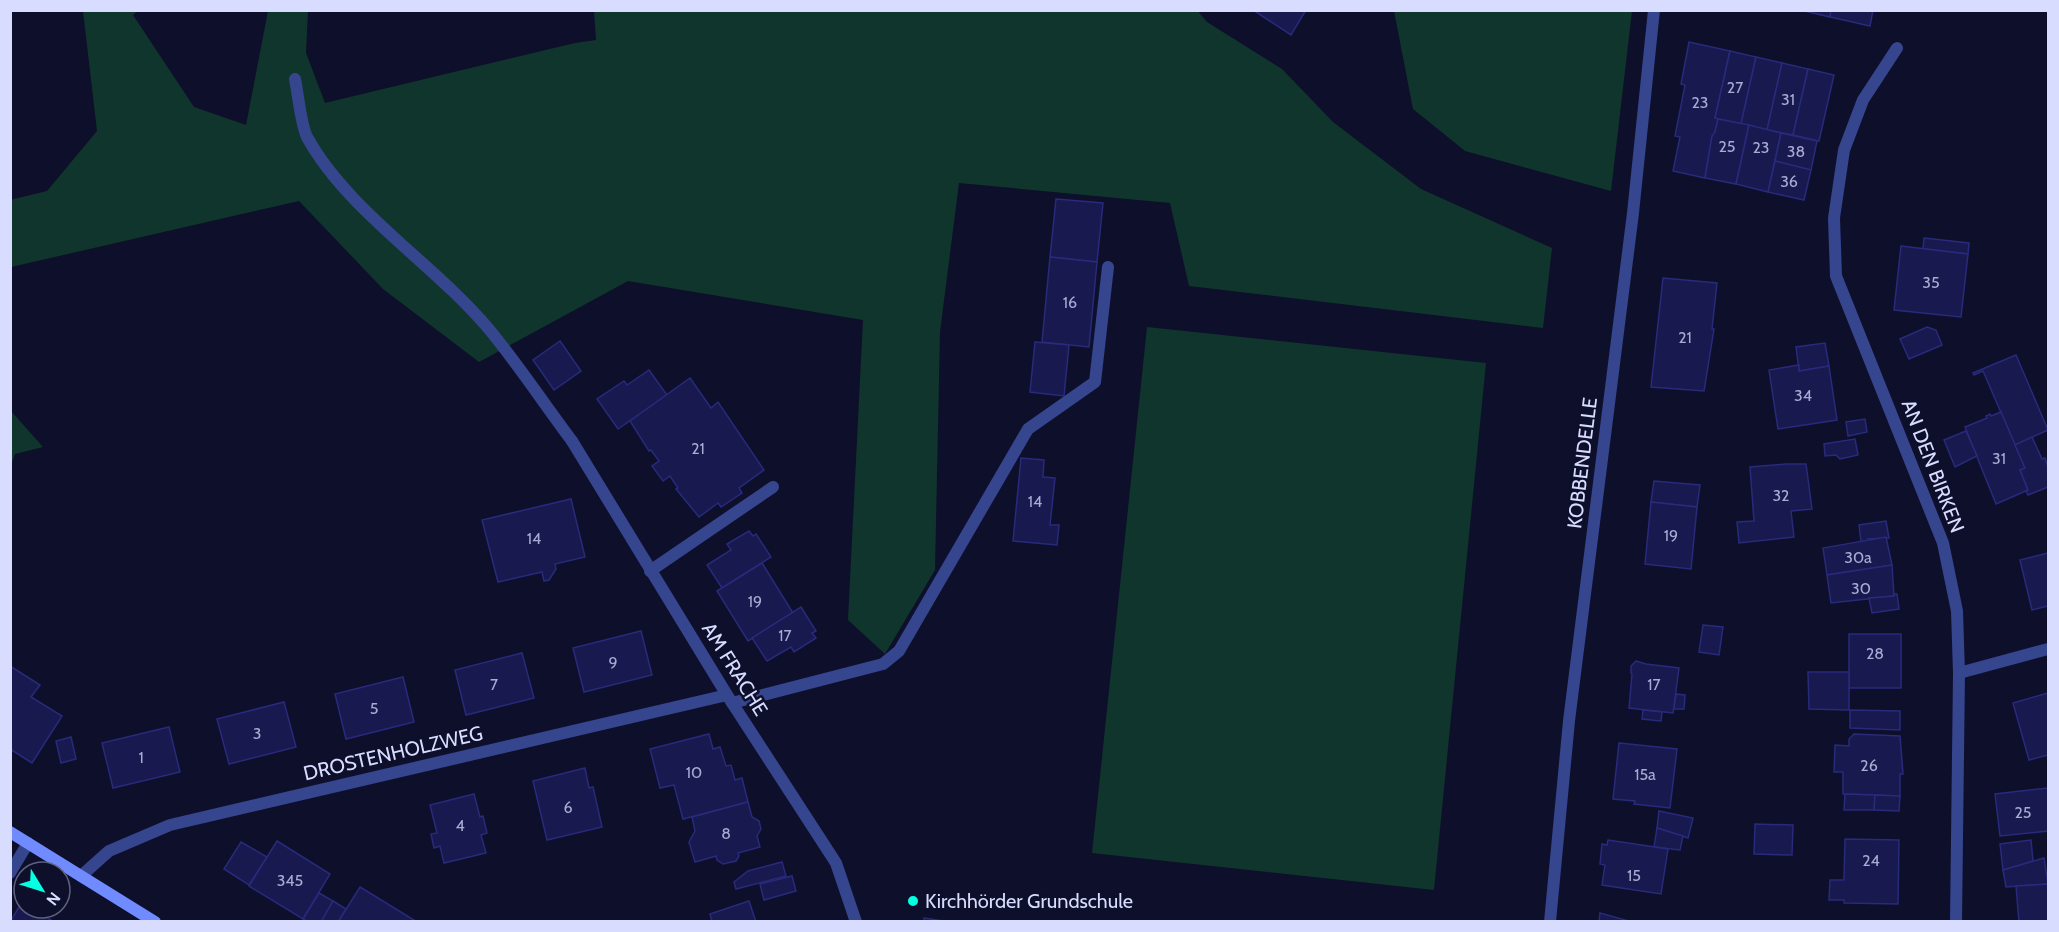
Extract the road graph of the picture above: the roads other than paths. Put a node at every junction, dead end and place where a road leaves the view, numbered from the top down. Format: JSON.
{"nodes":[{"id":1,"x":1654,"y":10,"type":"edge"},
{"id":2,"x":1897,"y":48,"type":"dead end"},
{"id":3,"x":295,"y":79,"type":"dead end"},
{"id":4,"x":1108,"y":267,"type":"dead end"},
{"id":5,"x":773,"y":487,"type":"dead end"},
{"id":6,"x":650,"y":571,"type":"junction"},
{"id":7,"x":2049,"y":649,"type":"edge"},
{"id":8,"x":1959,"y":673,"type":"junction"},
{"id":9,"x":729,"y":699,"type":"junction"},
{"id":10,"x":10,"y":832,"type":"edge"},
{"id":11,"x":28,"y":843,"type":"junction"},
{"id":12,"x":10,"y":873,"type":"edge"},
{"id":13,"x":81,"y":876,"type":"junction"},
{"id":14,"x":155,"y":921,"type":"edge"},
{"id":15,"x":856,"y":921,"type":"edge"},
{"id":16,"x":1550,"y":921,"type":"edge"},
{"id":17,"x":1956,"y":921,"type":"edge"}],
"edges":[{"from":1,"to":16,"type":"street","name":"KOBBENDELLE"},
{"from":2,"to":8,"type":"street","name":"AN DEN BIRKEN"},
{"from":3,"to":6,"type":"street","name":"AM FRACHE"},
{"from":4,"to":9,"type":"street","name":"DROSTENHOLZWEG"},
{"from":5,"to":6,"type":"street"},
{"from":6,"to":9,"type":"street","name":"AM FRACHE"},
{"from":7,"to":8,"type":"street"},
{"from":8,"to":17,"type":"street","name":"AN DEN BIRKEN"},
{"from":9,"to":13,"type":"street","name":"DROSTENHOLZWEG"},
{"from":9,"to":15,"type":"street","name":"AM FRACHE"},
{"from":10,"to":11,"type":"main road"},
{"from":11,"to":12,"type":"street"},
{"from":11,"to":13,"type":"main road"},
{"from":13,"to":14,"type":"main road"}]}
